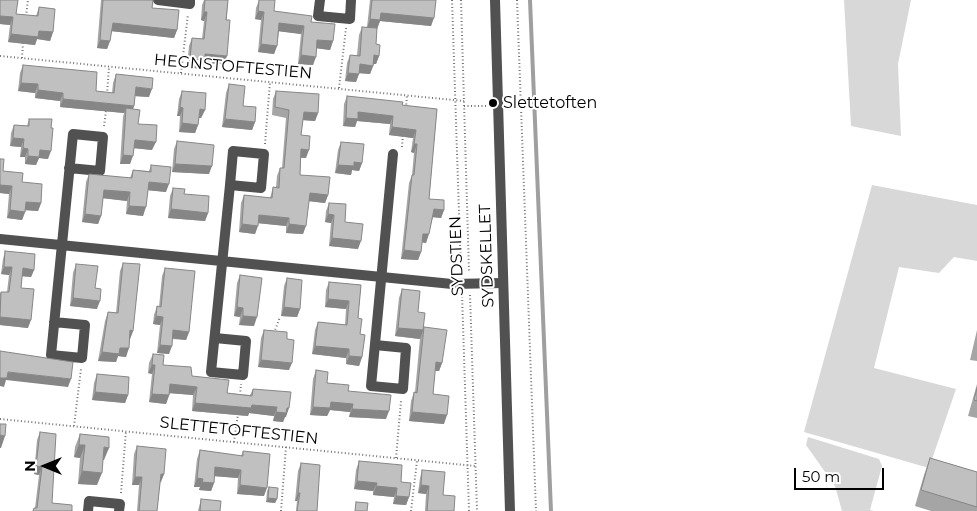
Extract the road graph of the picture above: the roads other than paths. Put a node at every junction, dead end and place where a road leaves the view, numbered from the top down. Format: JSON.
{"nodes":[{"id":1,"x":158,"y":0,"type":"edge"},
{"id":2,"x":320,"y":0,"type":"edge"},
{"id":3,"x":352,"y":0,"type":"edge"},
{"id":4,"x":495,"y":0,"type":"edge"},
{"id":5,"x":190,"y":2,"type":"edge"},
{"id":6,"x":393,"y":154,"type":"road end"},
{"id":7,"x":69,"y":168,"type":"junction"},
{"id":8,"x":230,"y":185,"type":"junction"},
{"id":9,"x":0,"y":239,"type":"edge"},
{"id":10,"x":62,"y":245,"type":"junction"},
{"id":11,"x":222,"y":261,"type":"junction"},
{"id":12,"x":381,"y":276,"type":"junction"},
{"id":13,"x":503,"y":283,"type":"junction"},
{"id":14,"x":54,"y":322,"type":"junction"},
{"id":15,"x":215,"y":338,"type":"junction"},
{"id":16,"x":375,"y":345,"type":"junction"},
{"id":17,"x":120,"y":508,"type":"edge"},
{"id":18,"x":88,"y":511,"type":"edge"},
{"id":19,"x":510,"y":511,"type":"edge"}],
"edges":[{"from":1,"to":5,"type":"street"},
{"from":2,"to":3,"type":"street"},
{"from":4,"to":13,"type":"street","name":"SYDSKELLET"},
{"from":6,"to":12,"type":"street"},
{"from":7,"to":7,"type":"street"},
{"from":7,"to":10,"type":"street"},
{"from":8,"to":8,"type":"street"},
{"from":8,"to":11,"type":"street"},
{"from":9,"to":10,"type":"street"},
{"from":10,"to":11,"type":"street"},
{"from":10,"to":14,"type":"street"},
{"from":11,"to":12,"type":"street"},
{"from":11,"to":15,"type":"street"},
{"from":12,"to":13,"type":"street"},
{"from":12,"to":16,"type":"street"},
{"from":13,"to":19,"type":"street","name":"SYDSKELLET"},
{"from":14,"to":14,"type":"street"},
{"from":15,"to":15,"type":"street"},
{"from":16,"to":16,"type":"street"},
{"from":17,"to":18,"type":"street"}]}
